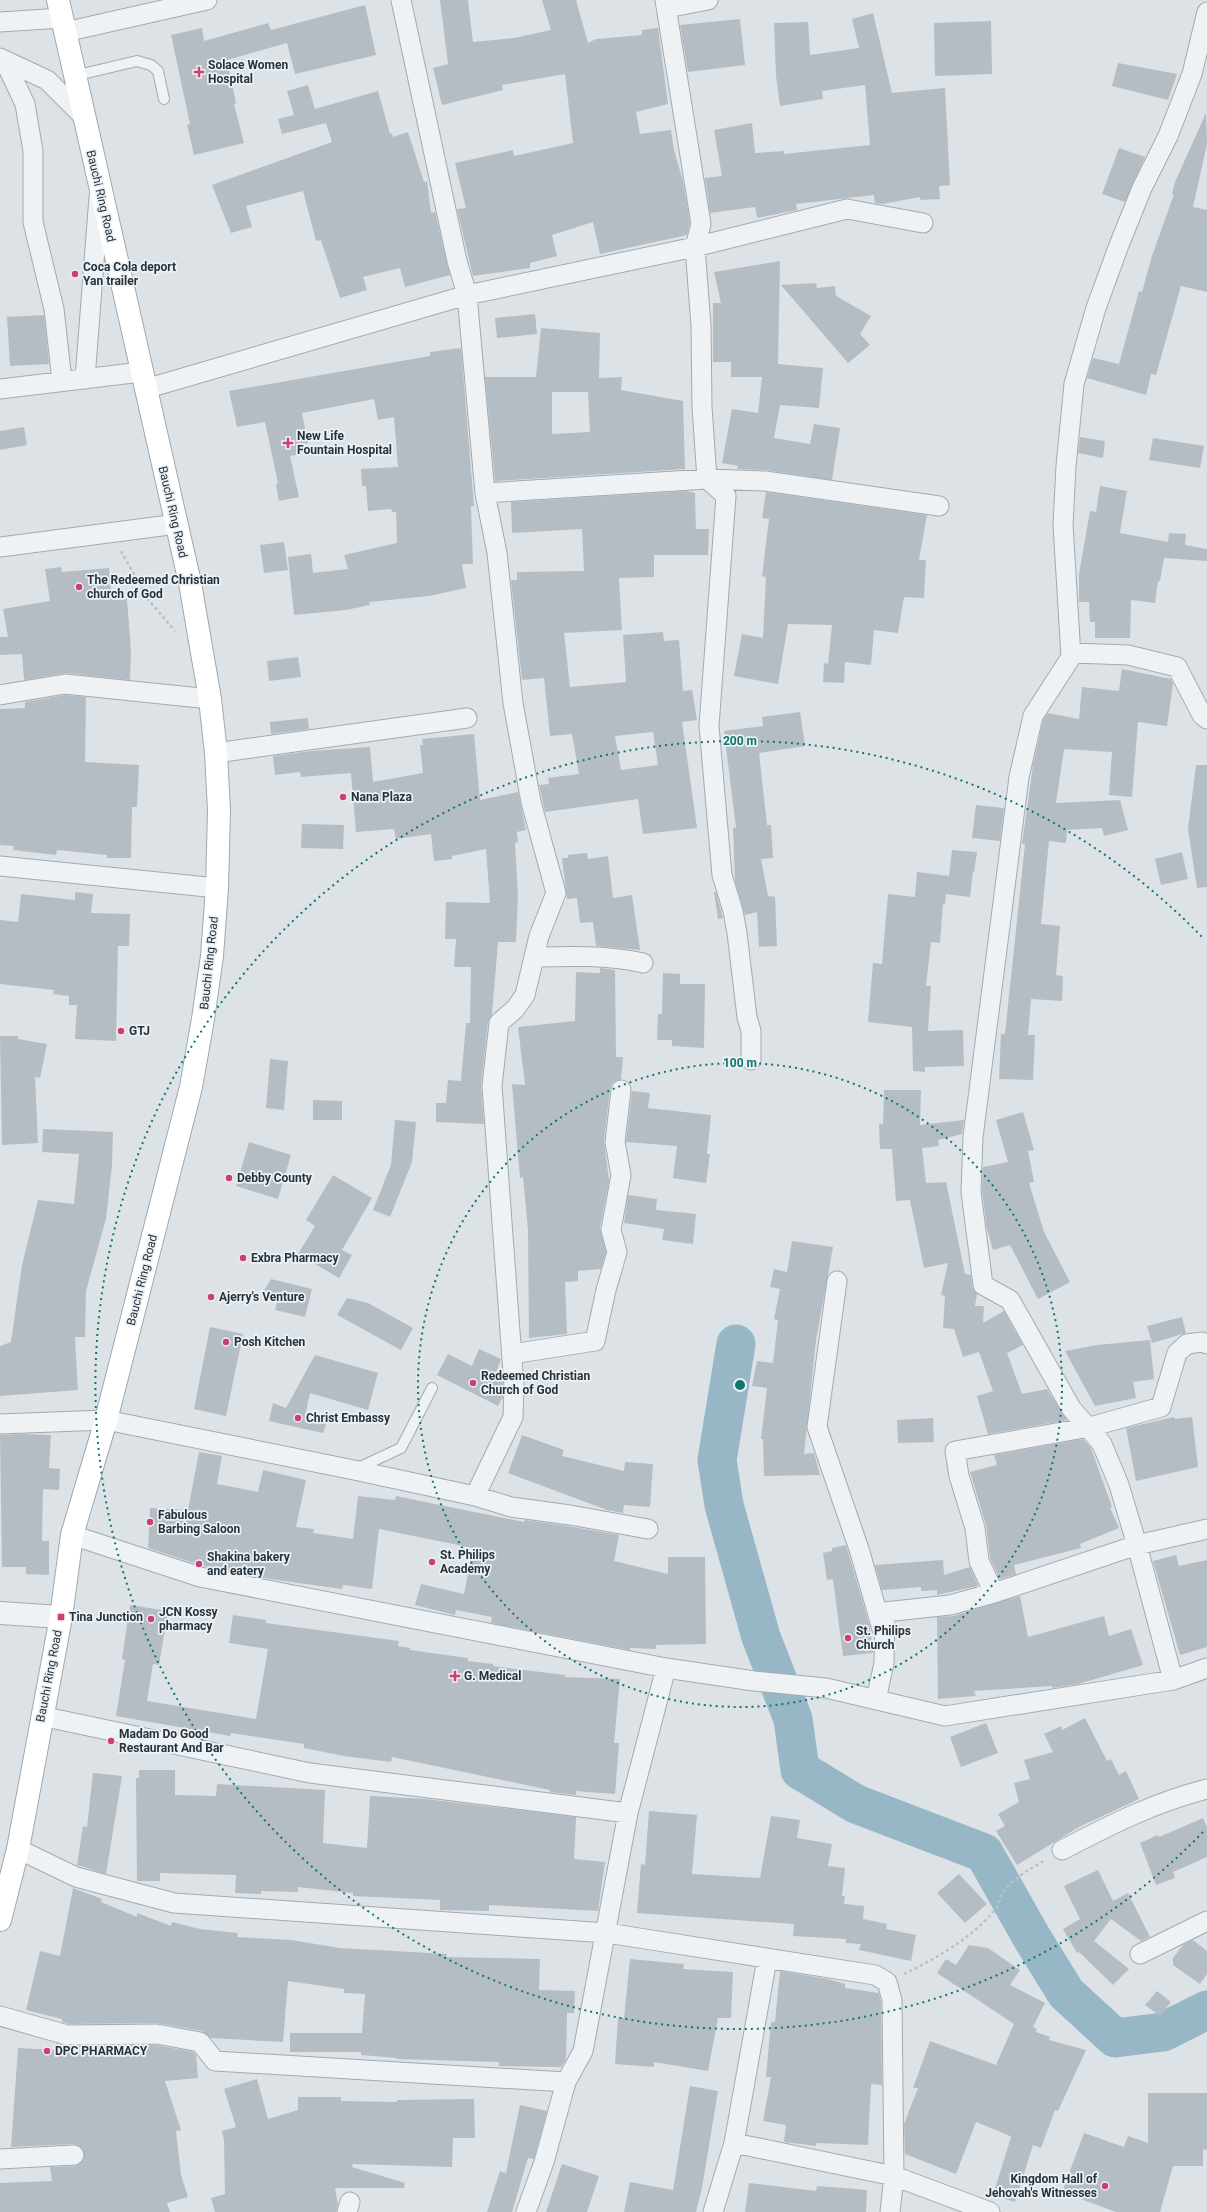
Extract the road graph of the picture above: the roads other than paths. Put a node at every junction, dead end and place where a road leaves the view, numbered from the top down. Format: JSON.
{"nodes":[{"id":1,"x":207,"y":0,"type":"edge"},
{"id":2,"x":401,"y":0,"type":"edge"},
{"id":3,"x":708,"y":0,"type":"edge"},
{"id":4,"x":666,"y":4,"type":"edge"},
{"id":5,"x":1207,"y":12,"type":"edge"},
{"id":6,"x":62,"y":17,"type":"edge"},
{"id":7,"x":0,"y":22,"type":"edge"},
{"id":8,"x":0,"y":59,"type":"edge"},
{"id":9,"x":74,"y":76,"type":"junction"},
{"id":10,"x":164,"y":98,"type":"dead end"},
{"id":11,"x":84,"y":117,"type":"junction"},
{"id":12,"x":100,"y":190,"type":"junction"},
{"id":13,"x":922,"y":223,"type":"dead end"},
{"id":14,"x":695,"y":246,"type":"junction"},
{"id":15,"x":467,"y":295,"type":"junction"},
{"id":16,"x":85,"y":379,"type":"junction"},
{"id":17,"x":142,"y":380,"type":"junction"},
{"id":18,"x":62,"y":381,"type":"junction"},
{"id":19,"x":0,"y":389,"type":"edge"},
{"id":20,"x":707,"y":479,"type":"junction"},
{"id":21,"x":485,"y":493,"type":"junction"},
{"id":22,"x":939,"y":506,"type":"dead end"},
{"id":23,"x":177,"y":524,"type":"junction"},
{"id":24,"x":0,"y":547,"type":"edge"},
{"id":25,"x":1071,"y":657,"type":"junction"},
{"id":26,"x":0,"y":695,"type":"edge"},
{"id":27,"x":210,"y":698,"type":"junction"},
{"id":28,"x":467,"y":718,"type":"dead end"},
{"id":29,"x":1207,"y":719,"type":"edge"},
{"id":30,"x":216,"y":753,"type":"junction"},
{"id":31,"x":0,"y":866,"type":"edge"},
{"id":32,"x":216,"y":888,"type":"junction"},
{"id":33,"x":534,"y":957,"type":"junction"},
{"id":34,"x":643,"y":963,"type":"dead end"},
{"id":35,"x":751,"y":1060,"type":"dead end"},
{"id":36,"x":621,"y":1090,"type":"dead end"},
{"id":37,"x":837,"y":1281,"type":"dead end"},
{"id":38,"x":1207,"y":1344,"type":"edge"},
{"id":39,"x":512,"y":1354,"type":"junction"},
{"id":40,"x":432,"y":1388,"type":"dead end"},
{"id":41,"x":106,"y":1420,"type":"junction"},
{"id":42,"x":0,"y":1424,"type":"edge"},
{"id":43,"x":1090,"y":1428,"type":"junction"},
{"id":44,"x":354,"y":1470,"type":"junction"},
{"id":45,"x":475,"y":1496,"type":"junction"},
{"id":46,"x":648,"y":1529,"type":"dead end"},
{"id":47,"x":1207,"y":1529,"type":"edge"},
{"id":48,"x":72,"y":1535,"type":"junction"},
{"id":49,"x":1137,"y":1545,"type":"junction"},
{"id":50,"x":994,"y":1593,"type":"junction"},
{"id":51,"x":0,"y":1613,"type":"edge"},
{"id":52,"x":61,"y":1617,"type":"junction"},
{"id":53,"x":884,"y":1634,"type":"junction"},
{"id":54,"x":666,"y":1668,"type":"junction"},
{"id":55,"x":1207,"y":1668,"type":"edge"},
{"id":56,"x":1172,"y":1680,"type":"junction"},
{"id":57,"x":876,"y":1700,"type":"junction"},
{"id":58,"x":41,"y":1716,"type":"junction"},
{"id":59,"x":1207,"y":1789,"type":"edge"},
{"id":60,"x":628,"y":1813,"type":"junction"},
{"id":61,"x":18,"y":1849,"type":"junction"},
{"id":62,"x":1062,"y":1850,"type":"road end"},
{"id":63,"x":0,"y":1920,"type":"edge"},
{"id":64,"x":1207,"y":1921,"type":"edge"},
{"id":65,"x":607,"y":1933,"type":"junction"},
{"id":66,"x":1140,"y":1954,"type":"dead end"},
{"id":67,"x":767,"y":1959,"type":"junction"},
{"id":68,"x":0,"y":2016,"type":"edge"},
{"id":69,"x":566,"y":2082,"type":"junction"},
{"id":70,"x":734,"y":2143,"type":"junction"},
{"id":71,"x":74,"y":2155,"type":"dead end"},
{"id":72,"x":0,"y":2159,"type":"edge"},
{"id":73,"x":894,"y":2176,"type":"junction"},
{"id":74,"x":526,"y":2212,"type":"edge"},
{"id":75,"x":713,"y":2212,"type":"edge"},
{"id":76,"x":890,"y":2212,"type":"edge"},
{"id":77,"x":990,"y":2212,"type":"edge"}],
"edges":[{"from":1,"to":6,"type":"street"},
{"from":2,"to":15,"type":"street"},
{"from":3,"to":4,"type":"street"},
{"from":4,"to":14,"type":"street"},
{"from":5,"to":25,"type":"street"},
{"from":6,"to":7,"type":"street"},
{"from":6,"to":9,"type":"main road","name":"Bauchi Ring Road"},
{"from":8,"to":11,"type":"street"},
{"from":8,"to":18,"type":"street"},
{"from":9,"to":10,"type":"lane"},
{"from":9,"to":11,"type":"main road","name":"Bauchi Ring Road"},
{"from":11,"to":12,"type":"main road","name":"Bauchi Ring Road"},
{"from":12,"to":16,"type":"street"},
{"from":12,"to":17,"type":"main road","name":"Bauchi Ring Road"},
{"from":13,"to":14,"type":"street"},
{"from":14,"to":15,"type":"street"},
{"from":14,"to":20,"type":"street"},
{"from":15,"to":17,"type":"street"},
{"from":15,"to":21,"type":"street"},
{"from":16,"to":17,"type":"street"},
{"from":16,"to":18,"type":"street"},
{"from":17,"to":23,"type":"main road","name":"Bauchi Ring Road"},
{"from":18,"to":19,"type":"street"},
{"from":20,"to":21,"type":"street"},
{"from":20,"to":22,"type":"street"},
{"from":20,"to":35,"type":"street"},
{"from":21,"to":33,"type":"street"},
{"from":23,"to":24,"type":"street"},
{"from":23,"to":27,"type":"main road","name":"Bauchi Ring Road"},
{"from":25,"to":29,"type":"street"},
{"from":25,"to":43,"type":"street"},
{"from":26,"to":27,"type":"street"},
{"from":27,"to":30,"type":"main road","name":"Bauchi Ring Road"},
{"from":28,"to":30,"type":"street"},
{"from":30,"to":32,"type":"main road","name":"Bauchi Ring Road"},
{"from":31,"to":32,"type":"street"},
{"from":32,"to":41,"type":"main road","name":"Bauchi Ring Road"},
{"from":33,"to":34,"type":"street"},
{"from":33,"to":39,"type":"street"},
{"from":36,"to":39,"type":"street"},
{"from":37,"to":53,"type":"street"},
{"from":38,"to":43,"type":"street"},
{"from":39,"to":45,"type":"street"},
{"from":40,"to":44,"type":"lane"},
{"from":41,"to":42,"type":"street"},
{"from":41,"to":44,"type":"street"},
{"from":41,"to":48,"type":"main road","name":"Bauchi Ring Road"},
{"from":43,"to":49,"type":"street"},
{"from":43,"to":50,"type":"street"},
{"from":44,"to":45,"type":"street"},
{"from":45,"to":46,"type":"street"},
{"from":47,"to":49,"type":"street"},
{"from":48,"to":52,"type":"main road","name":"Bauchi Ring Road"},
{"from":48,"to":54,"type":"street"},
{"from":49,"to":50,"type":"street"},
{"from":49,"to":56,"type":"street"},
{"from":50,"to":53,"type":"street"},
{"from":51,"to":52,"type":"street"},
{"from":52,"to":58,"type":"main road","name":"Bauchi Ring Road"},
{"from":53,"to":57,"type":"street"},
{"from":54,"to":57,"type":"street"},
{"from":54,"to":60,"type":"street"},
{"from":55,"to":56,"type":"street"},
{"from":56,"to":57,"type":"street"},
{"from":58,"to":60,"type":"street"},
{"from":58,"to":61,"type":"main road","name":"Bauchi Ring Road"},
{"from":59,"to":62,"type":"street"},
{"from":60,"to":65,"type":"street"},
{"from":61,"to":63,"type":"main road","name":"Bauchi Ring Road"},
{"from":61,"to":65,"type":"street"},
{"from":64,"to":66,"type":"street"},
{"from":65,"to":67,"type":"street"},
{"from":65,"to":69,"type":"street"},
{"from":67,"to":70,"type":"street"},
{"from":67,"to":73,"type":"street"},
{"from":68,"to":69,"type":"street"},
{"from":69,"to":74,"type":"street"},
{"from":70,"to":73,"type":"street"},
{"from":70,"to":75,"type":"street"},
{"from":71,"to":72,"type":"street"},
{"from":73,"to":76,"type":"street"},
{"from":73,"to":77,"type":"street"}]}
